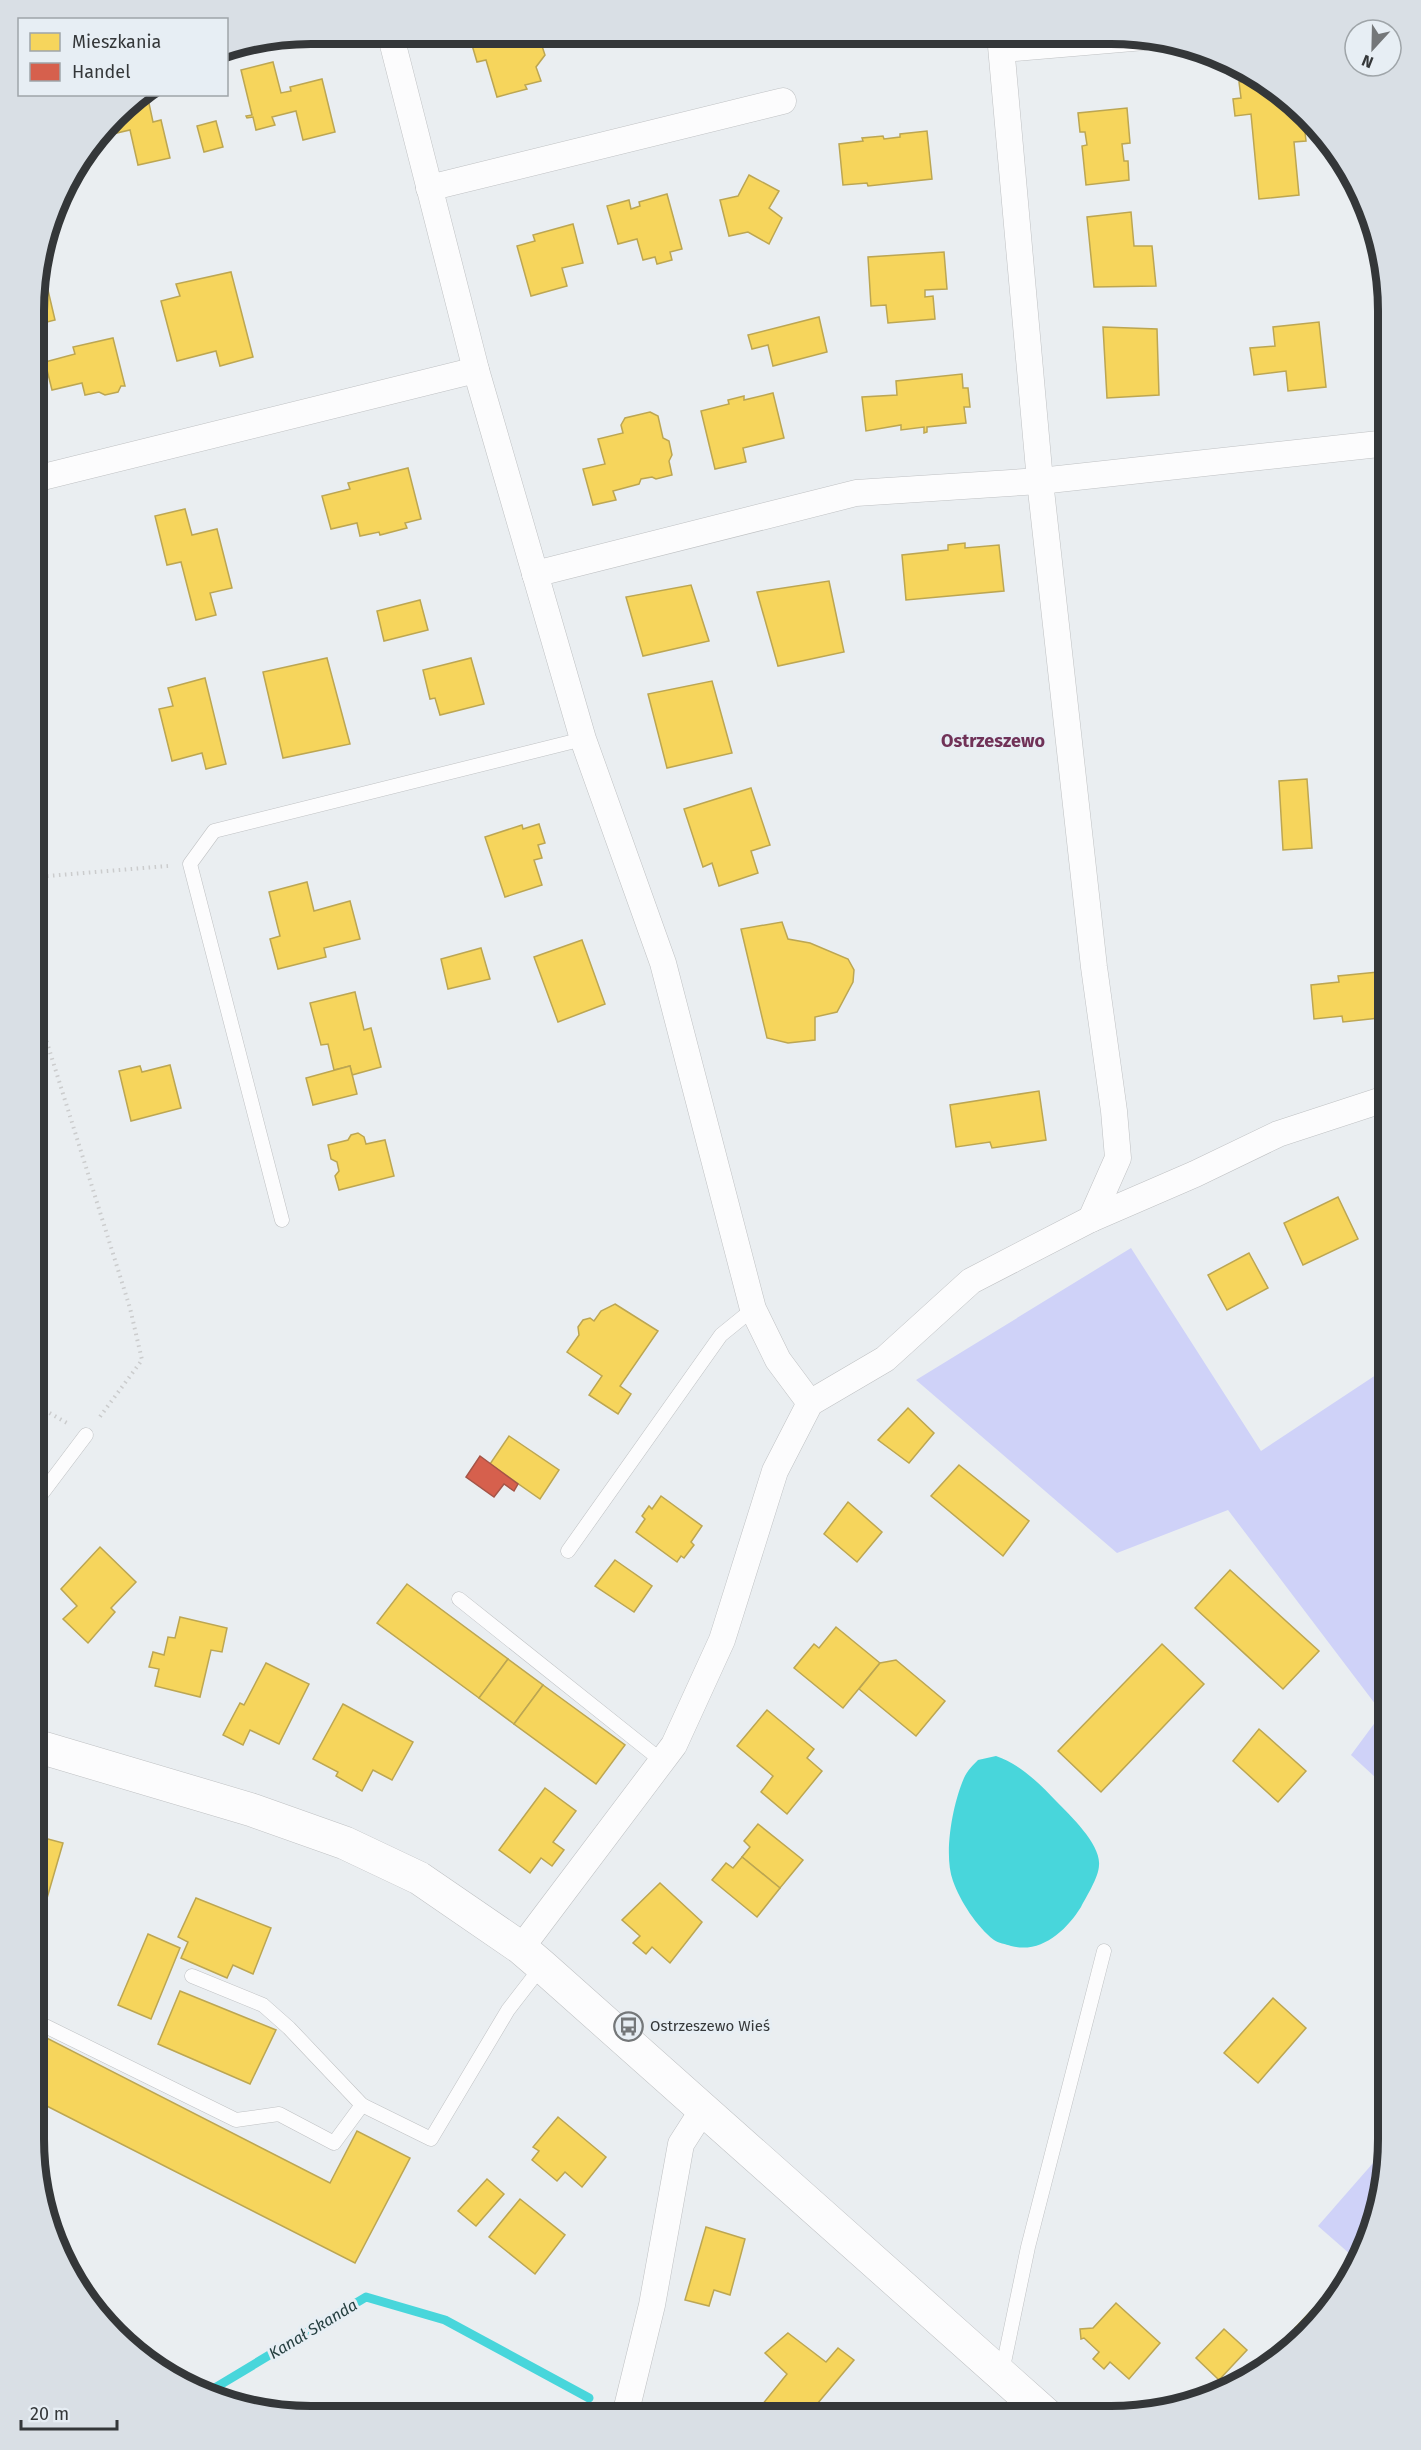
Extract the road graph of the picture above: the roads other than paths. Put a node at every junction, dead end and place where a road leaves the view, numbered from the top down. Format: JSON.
{"nodes":[{"id":1,"x":393,"y":44,"type":"edge"},
{"id":2,"x":1043,"y":44,"type":"edge"},
{"id":3,"x":1001,"y":45,"type":"edge"},
{"id":4,"x":783,"y":101,"type":"dead end"},
{"id":5,"x":429,"y":188,"type":"junction"},
{"id":6,"x":476,"y":370,"type":"junction"},
{"id":7,"x":1378,"y":444,"type":"edge"},
{"id":8,"x":44,"y":476,"type":"edge"},
{"id":9,"x":1040,"y":481,"type":"junction"},
{"id":10,"x":535,"y":574,"type":"junction"},
{"id":11,"x":583,"y":740,"type":"junction"},
{"id":12,"x":1378,"y":1101,"type":"edge"},
{"id":13,"x":282,"y":1220,"type":"dead end"},
{"id":14,"x":1091,"y":1220,"type":"junction"},
{"id":15,"x":753,"y":1309,"type":"junction"},
{"id":16,"x":810,"y":1403,"type":"junction"},
{"id":17,"x":86,"y":1435,"type":"road end"},
{"id":18,"x":44,"y":1491,"type":"edge"},
{"id":19,"x":568,"y":1551,"type":"dead end"},
{"id":20,"x":459,"y":1599,"type":"dead end"},
{"id":21,"x":44,"y":1748,"type":"edge"},
{"id":22,"x":662,"y":1761,"type":"junction"},
{"id":23,"x":1104,"y":1951,"type":"dead end"},
{"id":24,"x":531,"y":1957,"type":"junction"},
{"id":25,"x":192,"y":1976,"type":"dead end"},
{"id":26,"x":44,"y":2025,"type":"edge"},
{"id":27,"x":362,"y":2105,"type":"junction"},
{"id":28,"x":704,"y":2108,"type":"junction"},
{"id":29,"x":1001,"y":2374,"type":"junction"},
{"id":30,"x":627,"y":2406,"type":"edge"},
{"id":31,"x":1037,"y":2406,"type":"edge"}],
"edges":[{"from":1,"to":5,"type":"street"},
{"from":2,"to":3,"type":"lane"},
{"from":3,"to":9,"type":"street"},
{"from":4,"to":5,"type":"street"},
{"from":5,"to":6,"type":"street"},
{"from":6,"to":8,"type":"street"},
{"from":6,"to":10,"type":"street"},
{"from":7,"to":9,"type":"street"},
{"from":9,"to":10,"type":"street"},
{"from":9,"to":14,"type":"street"},
{"from":10,"to":11,"type":"street"},
{"from":11,"to":13,"type":"lane"},
{"from":11,"to":15,"type":"street"},
{"from":12,"to":14,"type":"street"},
{"from":14,"to":16,"type":"street"},
{"from":15,"to":16,"type":"street"},
{"from":15,"to":19,"type":"lane"},
{"from":16,"to":22,"type":"street"},
{"from":17,"to":18,"type":"lane"},
{"from":20,"to":22,"type":"lane"},
{"from":21,"to":24,"type":"street"},
{"from":22,"to":24,"type":"street"},
{"from":23,"to":29,"type":"lane"},
{"from":24,"to":27,"type":"lane"},
{"from":24,"to":28,"type":"street"},
{"from":25,"to":27,"type":"lane"},
{"from":26,"to":27,"type":"lane"},
{"from":28,"to":29,"type":"street"},
{"from":28,"to":30,"type":"street"},
{"from":29,"to":31,"type":"street"}]}
